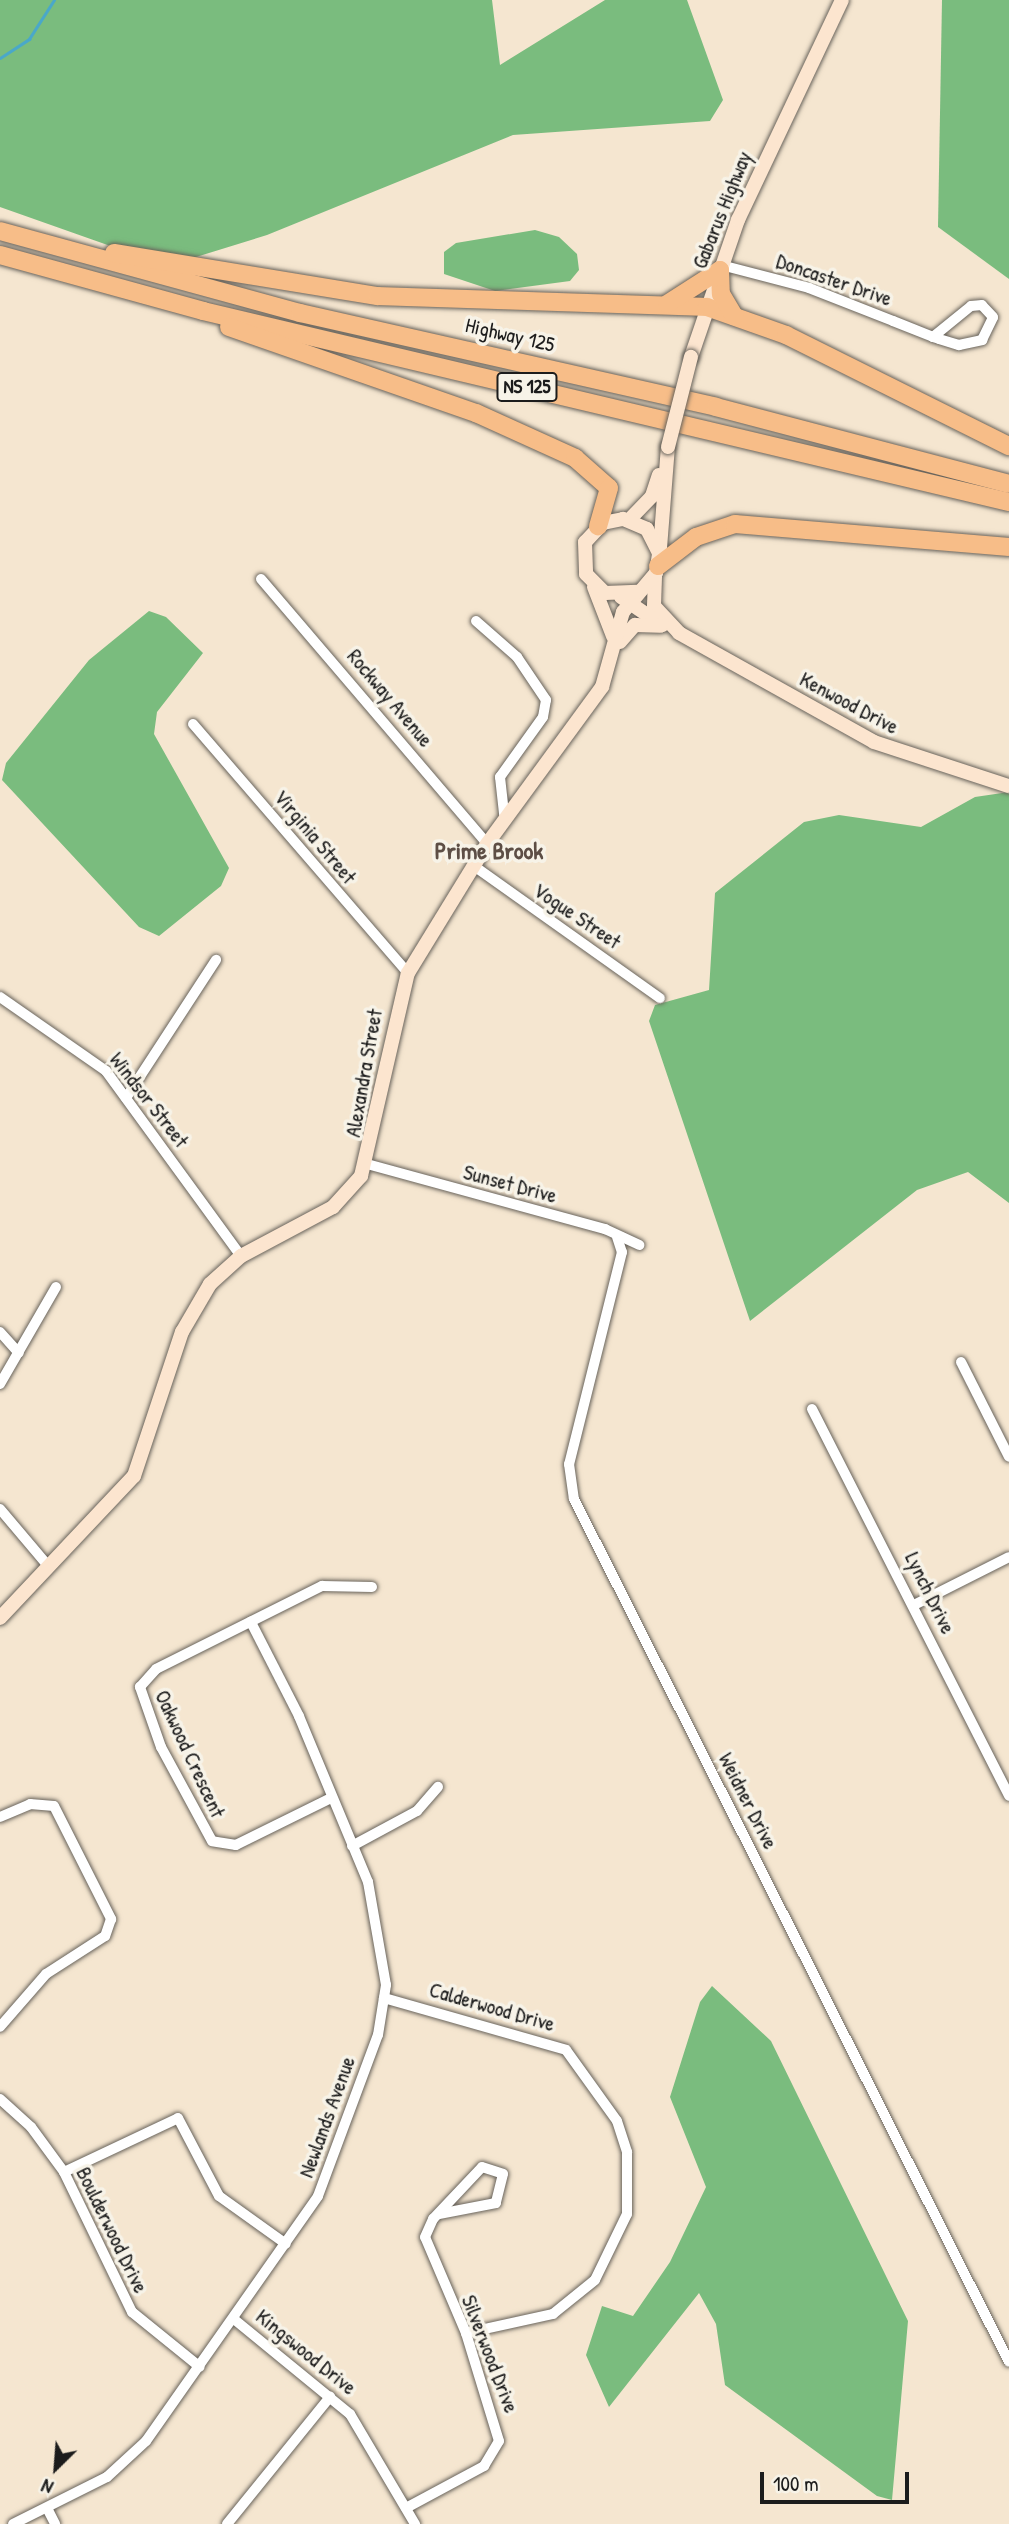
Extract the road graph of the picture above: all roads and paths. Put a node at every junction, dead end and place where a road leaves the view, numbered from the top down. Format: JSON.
{"nodes":[{"id":1,"x":842,"y":0,"type":"edge"},
{"id":2,"x":0,"y":231,"type":"edge"},
{"id":3,"x":53,"y":246,"type":"junction"},
{"id":4,"x":0,"y":255,"type":"edge"},
{"id":5,"x":47,"y":266,"type":"junction"},
{"id":6,"x":721,"y":267,"type":"junction"},
{"id":7,"x":667,"y":304,"type":"junction"},
{"id":8,"x":707,"y":307,"type":"junction"},
{"id":9,"x":734,"y":316,"type":"junction"},
{"id":10,"x":933,"y":337,"type":"junction"},
{"id":11,"x":1009,"y":446,"type":"edge"},
{"id":12,"x":668,"y":447,"type":"junction"},
{"id":13,"x":1009,"y":484,"type":"edge"},
{"id":14,"x":1009,"y":502,"type":"edge"},
{"id":15,"x":629,"y":520,"type":"junction"},
{"id":16,"x":597,"y":526,"type":"junction"},
{"id":17,"x":1009,"y":547,"type":"edge"},
{"id":18,"x":658,"y":566,"type":"junction"},
{"id":19,"x":261,"y":579,"type":"dead end"},
{"id":20,"x":589,"y":580,"type":"junction"},
{"id":21,"x":629,"y":596,"type":"junction"},
{"id":22,"x":476,"y":621,"type":"dead end"},
{"id":23,"x":672,"y":630,"type":"junction"},
{"id":24,"x":614,"y":657,"type":"junction"},
{"id":25,"x":194,"y":724,"type":"dead end"},
{"id":26,"x":1009,"y":786,"type":"edge"},
{"id":27,"x":505,"y":822,"type":"junction"},
{"id":28,"x":487,"y":844,"type":"junction"},
{"id":29,"x":474,"y":866,"type":"junction"},
{"id":30,"x":216,"y":960,"type":"dead end"},
{"id":31,"x":408,"y":973,"type":"junction"},
{"id":32,"x":0,"y":997,"type":"edge"},
{"id":33,"x":660,"y":998,"type":"dead end"},
{"id":34,"x":126,"y":1098,"type":"junction"},
{"id":35,"x":367,"y":1164,"type":"junction"},
{"id":36,"x":617,"y":1237,"type":"junction"},
{"id":37,"x":640,"y":1245,"type":"dead end"},
{"id":38,"x":241,"y":1256,"type":"junction"},
{"id":39,"x":56,"y":1287,"type":"dead end"},
{"id":40,"x":0,"y":1332,"type":"edge"},
{"id":41,"x":19,"y":1353,"type":"junction"},
{"id":42,"x":961,"y":1362,"type":"dead end"},
{"id":43,"x":0,"y":1384,"type":"edge"},
{"id":44,"x":812,"y":1409,"type":"dead end"},
{"id":45,"x":1009,"y":1457,"type":"edge"},
{"id":46,"x":0,"y":1509,"type":"edge"},
{"id":47,"x":1009,"y":1557,"type":"edge"},
{"id":48,"x":49,"y":1567,"type":"junction"},
{"id":49,"x":372,"y":1587,"type":"dead end"},
{"id":50,"x":914,"y":1605,"type":"junction"},
{"id":51,"x":0,"y":1618,"type":"edge"},
{"id":52,"x":251,"y":1622,"type":"junction"},
{"id":53,"x":438,"y":1787,"type":"dead end"},
{"id":54,"x":1009,"y":1796,"type":"edge"},
{"id":55,"x":329,"y":1799,"type":"junction"},
{"id":56,"x":0,"y":1817,"type":"edge"},
{"id":57,"x":352,"y":1846,"type":"junction"},
{"id":58,"x":384,"y":1998,"type":"junction"},
{"id":59,"x":0,"y":2027,"type":"edge"},
{"id":60,"x":0,"y":2099,"type":"edge"},
{"id":61,"x":64,"y":2172,"type":"junction"},
{"id":62,"x":439,"y":2214,"type":"junction"},
{"id":63,"x":286,"y":2244,"type":"junction"},
{"id":64,"x":235,"y":2320,"type":"junction"},
{"id":65,"x":466,"y":2333,"type":"junction"},
{"id":66,"x":1009,"y":2362,"type":"edge"},
{"id":67,"x":200,"y":2367,"type":"junction"},
{"id":68,"x":330,"y":2397,"type":"junction"},
{"id":69,"x":47,"y":2508,"type":"junction"},
{"id":70,"x":406,"y":2508,"type":"junction"},
{"id":71,"x":12,"y":2524,"type":"edge"},
{"id":72,"x":55,"y":2524,"type":"edge"},
{"id":73,"x":227,"y":2524,"type":"edge"},
{"id":74,"x":415,"y":2524,"type":"edge"}],
"edges":[{"from":1,"to":6,"type":"main road","name":"Gabarus Highway"},
{"from":2,"to":3,"type":"highway","name":"Highway 125","number":"NS 125"},
{"from":3,"to":7,"type":"highway"},
{"from":3,"to":13,"type":"highway","name":"Highway 125","number":"NS 125"},
{"from":4,"to":5,"type":"highway","number":"NS 125"},
{"from":5,"to":14,"type":"highway","number":"NS 125"},
{"from":5,"to":16,"type":"highway"},
{"from":6,"to":7,"type":"highway"},
{"from":6,"to":8,"type":"main road","name":"Gabarus Highway"},
{"from":6,"to":9,"type":"highway"},
{"from":6,"to":10,"type":"street","name":"Doncaster Drive"},
{"from":7,"to":8,"type":"highway"},
{"from":8,"to":9,"type":"highway"},
{"from":8,"to":12,"type":"main road","name":"Gabarus Highway","bridge":true},
{"from":9,"to":11,"type":"highway"},
{"from":10,"to":10,"type":"street","name":"Doncaster Drive"},
{"from":12,"to":15,"type":"main road","name":"Gabarus Highway"},
{"from":12,"to":18,"type":"main road","name":"Gabarus Highway"},
{"from":15,"to":16,"type":"main road"},
{"from":15,"to":18,"type":"main road"},
{"from":16,"to":20,"type":"main road"},
{"from":17,"to":18,"type":"highway"},
{"from":18,"to":21,"type":"main road"},
{"from":18,"to":23,"type":"main road","name":"Kenwood Drive"},
{"from":19,"to":28,"type":"street","name":"Rockway Avenue"},
{"from":20,"to":21,"type":"main road"},
{"from":20,"to":24,"type":"main road"},
{"from":21,"to":23,"type":"main road","name":"Kenwood Drive"},
{"from":21,"to":24,"type":"main road","name":"Alexandra Street"},
{"from":22,"to":27,"type":"street"},
{"from":23,"to":24,"type":"main road"},
{"from":23,"to":26,"type":"main road","name":"Kenwood Drive"},
{"from":24,"to":27,"type":"main road","name":"Alexandra Street"},
{"from":25,"to":31,"type":"street","name":"Virginia Street"},
{"from":27,"to":28,"type":"main road","name":"Alexandra Street"},
{"from":28,"to":29,"type":"main road","name":"Alexandra Street"},
{"from":29,"to":31,"type":"main road","name":"Alexandra Street"},
{"from":29,"to":33,"type":"street","name":"Vogue Street"},
{"from":30,"to":34,"type":"street"},
{"from":31,"to":35,"type":"main road","name":"Alexandra Street"},
{"from":32,"to":34,"type":"street","name":"Windsor Street"},
{"from":34,"to":38,"type":"street","name":"Windsor Street"},
{"from":35,"to":36,"type":"street","name":"Sunset Drive"},
{"from":35,"to":38,"type":"main road","name":"Alexandra Street"},
{"from":36,"to":37,"type":"street","name":"Sunset Drive"},
{"from":36,"to":66,"type":"street","name":"Weidner Drive"},
{"from":38,"to":48,"type":"main road","name":"Alexandra Street"},
{"from":39,"to":41,"type":"street"},
{"from":40,"to":41,"type":"street"},
{"from":41,"to":43,"type":"street"},
{"from":42,"to":45,"type":"street"},
{"from":44,"to":50,"type":"street","name":"Lynch Drive"},
{"from":46,"to":48,"type":"street"},
{"from":47,"to":50,"type":"street"},
{"from":48,"to":51,"type":"main road","name":"Alexandra Street"},
{"from":49,"to":52,"type":"street","name":"Oakwood Crescent"},
{"from":50,"to":54,"type":"street","name":"Lynch Drive"},
{"from":52,"to":55,"type":"street","name":"Newlands Avenue"},
{"from":52,"to":55,"type":"street","name":"Oakwood Crescent"},
{"from":53,"to":57,"type":"street"},
{"from":55,"to":57,"type":"street","name":"Newlands Avenue"},
{"from":56,"to":59,"type":"street"},
{"from":57,"to":58,"type":"street","name":"Newlands Avenue"},
{"from":58,"to":63,"type":"street","name":"Newlands Avenue"},
{"from":58,"to":65,"type":"street","name":"Calderwood Drive"},
{"from":60,"to":61,"type":"street","name":"Boulderwood Drive"},
{"from":61,"to":63,"type":"street"},
{"from":61,"to":67,"type":"street","name":"Boulderwood Drive"},
{"from":62,"to":62,"type":"street","name":"Silverwood Drive"},
{"from":62,"to":65,"type":"street","name":"Silverwood Drive"},
{"from":63,"to":64,"type":"street","name":"Newlands Avenue"},
{"from":64,"to":67,"type":"street","name":"Newlands Avenue"},
{"from":64,"to":68,"type":"street","name":"Kingswood Drive"},
{"from":65,"to":70,"type":"street","name":"Silverwood Drive"},
{"from":67,"to":69,"type":"street","name":"Newlands Avenue"},
{"from":68,"to":70,"type":"street","name":"Kingswood Drive"},
{"from":68,"to":73,"type":"street"},
{"from":69,"to":71,"type":"street","name":"Newlands Avenue"},
{"from":69,"to":72,"type":"street"},
{"from":70,"to":74,"type":"street","name":"Kingswood Drive"}]}
